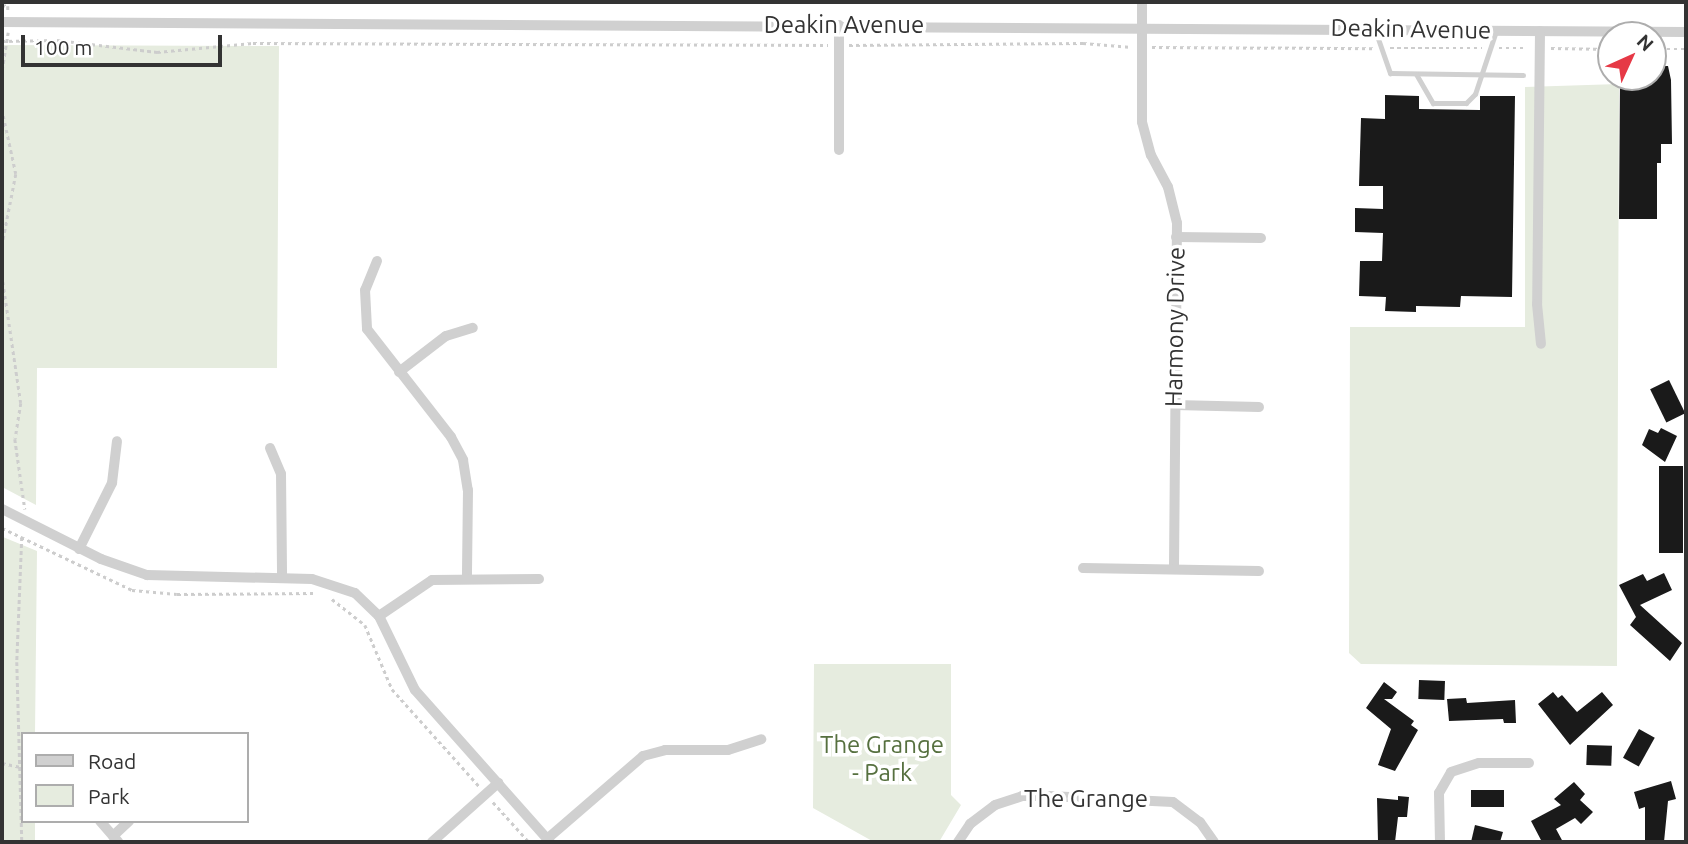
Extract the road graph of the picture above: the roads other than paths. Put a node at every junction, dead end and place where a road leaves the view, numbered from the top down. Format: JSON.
{"nodes":[{"id":1,"x":1142,"y":2,"type":"edge"},
{"id":2,"x":5,"y":22,"type":"edge"},
{"id":3,"x":839,"y":25,"type":"junction"},
{"id":4,"x":1142,"y":27,"type":"junction"},
{"id":5,"x":1375,"y":27,"type":"junction"},
{"id":6,"x":1496,"y":31,"type":"junction"},
{"id":7,"x":1540,"y":31,"type":"junction"},
{"id":8,"x":1686,"y":32,"type":"edge"},
{"id":9,"x":1481,"y":74,"type":"junction"},
{"id":10,"x":1416,"y":75,"type":"junction"},
{"id":11,"x":1523,"y":75,"type":"dead end"},
{"id":12,"x":839,"y":150,"type":"dead end"},
{"id":13,"x":1176,"y":237,"type":"junction"},
{"id":14,"x":1261,"y":238,"type":"dead end"},
{"id":15,"x":377,"y":261,"type":"dead end"},
{"id":16,"x":473,"y":328,"type":"dead end"},
{"id":17,"x":1541,"y":344,"type":"dead end"},
{"id":18,"x":399,"y":372,"type":"junction"},
{"id":19,"x":1175,"y":405,"type":"junction"},
{"id":20,"x":1259,"y":407,"type":"dead end"},
{"id":21,"x":117,"y":441,"type":"dead end"},
{"id":22,"x":270,"y":448,"type":"dead end"},
{"id":23,"x":2,"y":509,"type":"edge"},
{"id":24,"x":79,"y":549,"type":"junction"},
{"id":25,"x":1083,"y":568,"type":"dead end"},
{"id":26,"x":1174,"y":568,"type":"junction"},
{"id":27,"x":1259,"y":571,"type":"dead end"},
{"id":28,"x":282,"y":578,"type":"junction"},
{"id":29,"x":467,"y":578,"type":"junction"},
{"id":30,"x":539,"y":579,"type":"dead end"},
{"id":31,"x":379,"y":616,"type":"junction"},
{"id":32,"x":761,"y":738,"type":"dead end"},
{"id":33,"x":1529,"y":763,"type":"dead end"},
{"id":34,"x":498,"y":783,"type":"junction"},
{"id":35,"x":102,"y":823,"type":"edge"},
{"id":36,"x":127,"y":823,"type":"edge"},
{"id":37,"x":115,"y":839,"type":"edge"},
{"id":38,"x":549,"y":841,"type":"edge"},
{"id":39,"x":432,"y":842,"type":"edge"},
{"id":40,"x":958,"y":842,"type":"edge"},
{"id":41,"x":1214,"y":842,"type":"edge"},
{"id":42,"x":1440,"y":842,"type":"edge"}],
"edges":[{"from":1,"to":4,"type":"street","name":"Harmony Drive"},
{"from":2,"to":3,"type":"street","name":"Deakin Avenue"},
{"from":3,"to":4,"type":"street","name":"Deakin Avenue"},
{"from":3,"to":12,"type":"street"},
{"from":4,"to":5,"type":"street","name":"Deakin Avenue"},
{"from":4,"to":13,"type":"street","name":"Harmony Drive"},
{"from":5,"to":6,"type":"street","name":"Deakin Avenue"},
{"from":5,"to":10,"type":"lane"},
{"from":6,"to":7,"type":"street","name":"Deakin Avenue"},
{"from":6,"to":9,"type":"lane"},
{"from":7,"to":8,"type":"street","name":"Deakin Avenue"},
{"from":7,"to":17,"type":"street"},
{"from":9,"to":10,"type":"lane"},
{"from":9,"to":10,"type":"lane"},
{"from":9,"to":11,"type":"lane"},
{"from":13,"to":14,"type":"street"},
{"from":13,"to":19,"type":"street","name":"Harmony Drive"},
{"from":15,"to":18,"type":"street"},
{"from":16,"to":18,"type":"street"},
{"from":18,"to":29,"type":"street"},
{"from":19,"to":20,"type":"street"},
{"from":19,"to":26,"type":"street","name":"Harmony Drive"},
{"from":21,"to":24,"type":"street"},
{"from":22,"to":28,"type":"street"},
{"from":23,"to":24,"type":"street"},
{"from":24,"to":28,"type":"street"},
{"from":25,"to":26,"type":"street"},
{"from":26,"to":27,"type":"street"},
{"from":28,"to":31,"type":"street"},
{"from":29,"to":30,"type":"street"},
{"from":29,"to":31,"type":"street"},
{"from":31,"to":34,"type":"street"},
{"from":32,"to":38,"type":"street"},
{"from":33,"to":42,"type":"street"},
{"from":34,"to":38,"type":"street"},
{"from":34,"to":39,"type":"street"},
{"from":35,"to":37,"type":"street"},
{"from":36,"to":37,"type":"street"},
{"from":40,"to":41,"type":"street","name":"The Grange"}]}
